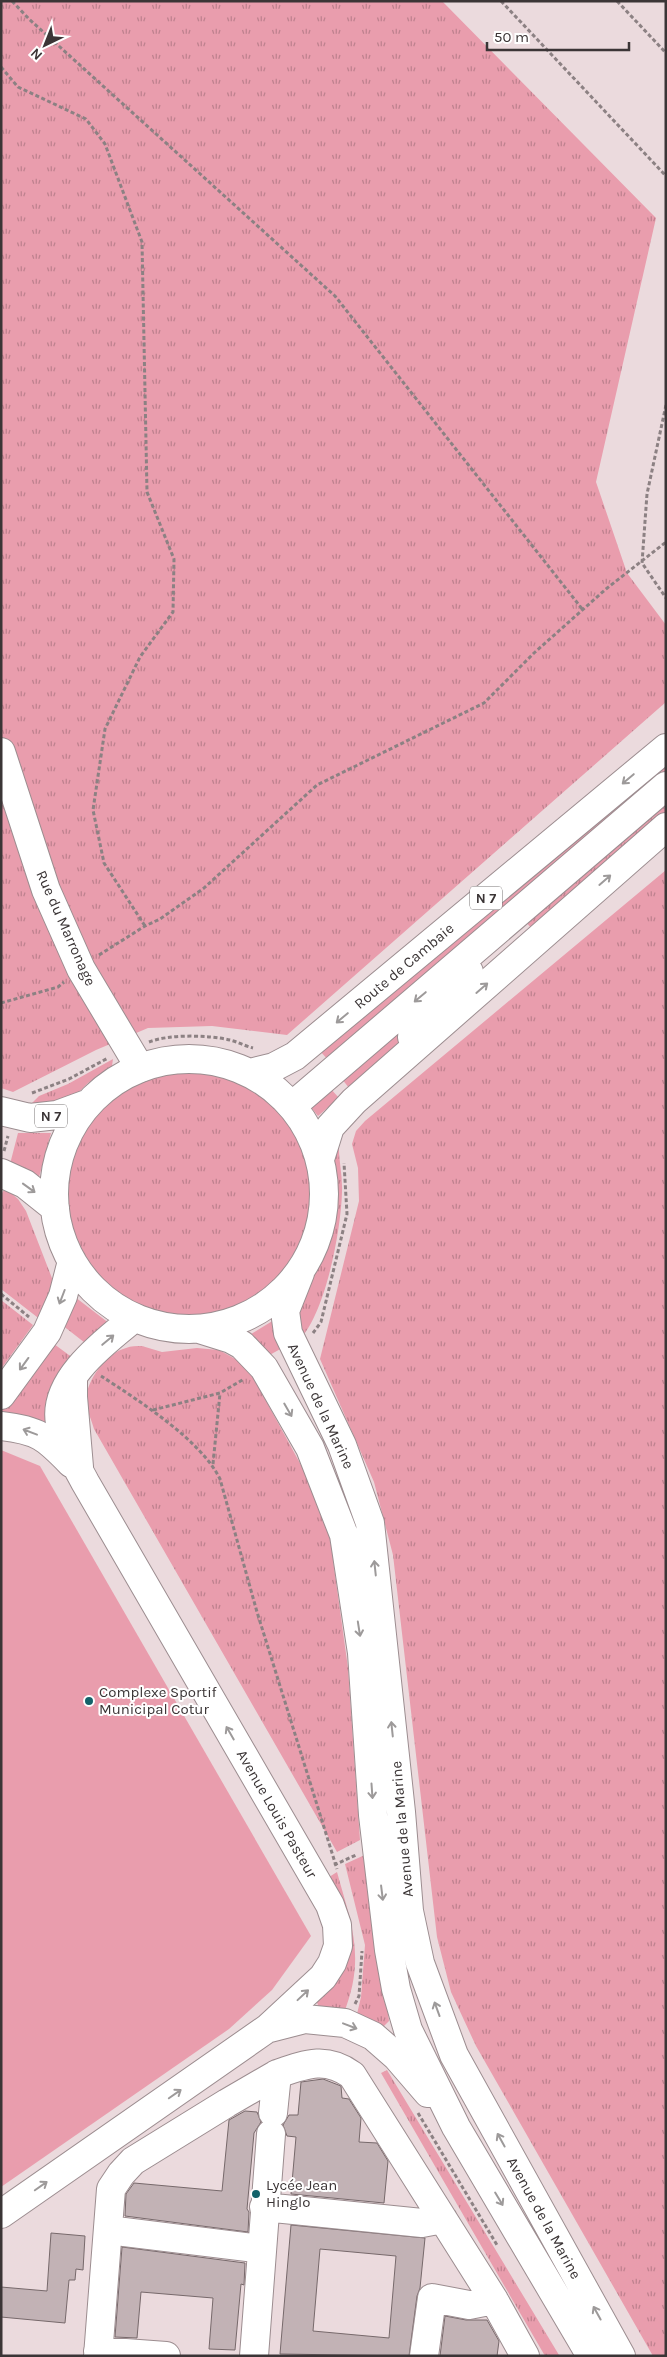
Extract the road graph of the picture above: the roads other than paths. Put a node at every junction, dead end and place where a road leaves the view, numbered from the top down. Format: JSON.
{"nodes":[{"id":1,"x":666,"y":748,"type":"edge"},
{"id":2,"x":1,"y":752,"type":"edge"},
{"id":3,"x":666,"y":786,"type":"edge"},
{"id":4,"x":666,"y":827,"type":"edge"},
{"id":5,"x":510,"y":920,"type":"junction"},
{"id":6,"x":254,"y":1061,"type":"junction"},
{"id":7,"x":140,"y":1068,"type":"junction"},
{"id":8,"x":354,"y":1101,"type":"junction"},
{"id":9,"x":87,"y":1104,"type":"junction"},
{"id":10,"x":292,"y":1106,"type":"junction"},
{"id":11,"x":1,"y":1111,"type":"edge"},
{"id":12,"x":331,"y":1158,"type":"junction"},
{"id":13,"x":1,"y":1173,"type":"edge"},
{"id":14,"x":54,"y":1208,"type":"junction"},
{"id":15,"x":72,"y":1261,"type":"junction"},
{"id":16,"x":300,"y":1274,"type":"junction"},
{"id":17,"x":134,"y":1318,"type":"junction"},
{"id":18,"x":199,"y":1330,"type":"junction"},
{"id":19,"x":1,"y":1395,"type":"edge"},
{"id":20,"x":1,"y":1426,"type":"edge"},
{"id":21,"x":79,"y":1471,"type":"junction"},
{"id":22,"x":268,"y":2028,"type":"junction"},
{"id":23,"x":278,"y":2074,"type":"junction"},
{"id":24,"x":456,"y":2127,"type":"junction"},
{"id":25,"x":264,"y":2207,"type":"junction"},
{"id":26,"x":1,"y":2214,"type":"edge"},
{"id":27,"x":443,"y":2219,"type":"junction"},
{"id":28,"x":108,"y":2230,"type":"junction"},
{"id":29,"x":262,"y":2249,"type":"junction"},
{"id":30,"x":494,"y":2300,"type":"junction"},
{"id":31,"x":98,"y":2353,"type":"edge"},
{"id":32,"x":166,"y":2356,"type":"edge"},
{"id":33,"x":254,"y":2356,"type":"edge"},
{"id":34,"x":424,"y":2356,"type":"edge"},
{"id":35,"x":525,"y":2356,"type":"edge"},
{"id":36,"x":591,"y":2356,"type":"edge"},
{"id":37,"x":621,"y":2356,"type":"edge"}],
"edges":[{"from":1,"to":6,"type":"main road","name":"Route de Cambaie","number":"N 7","one_way":true},
{"from":2,"to":7,"type":"main road","name":"Rue du Marronage"},
{"from":3,"to":5,"type":"main road"},
{"from":8,"to":4,"type":"main road","one_way":true},
{"from":5,"to":8,"type":"main road"},
{"from":5,"to":10,"type":"main road","one_way":true},
{"from":6,"to":7,"type":"main road"},
{"from":6,"to":10,"type":"main road"},
{"from":7,"to":9,"type":"main road"},
{"from":8,"to":12,"type":"main road"},
{"from":9,"to":11,"type":"main road","number":"N 7"},
{"from":9,"to":14,"type":"main road"},
{"from":10,"to":12,"type":"main road"},
{"from":12,"to":16,"type":"main road"},
{"from":13,"to":14,"type":"main road","one_way":true},
{"from":14,"to":15,"type":"main road"},
{"from":15,"to":17,"type":"main road"},
{"from":15,"to":19,"type":"main road","one_way":true},
{"from":16,"to":18,"type":"main road"},
{"from":37,"to":16,"type":"main road","name":"Avenue de la Marine","one_way":true},
{"from":17,"to":18,"type":"main road"},
{"from":21,"to":17,"type":"main road","name":"Avenue Louis Pasteur","one_way":true},
{"from":18,"to":24,"type":"main road","name":"Avenue de la Marine","one_way":true},
{"from":21,"to":20,"type":"main road","one_way":true},
{"from":22,"to":21,"type":"main road","name":"Avenue Louis Pasteur","one_way":true},
{"from":22,"to":24,"type":"main road","one_way":true},
{"from":26,"to":22,"type":"main road","name":"Avenue Louis Pasteur","one_way":true},
{"from":23,"to":25,"type":"main road"},
{"from":23,"to":27,"type":"main road"},
{"from":23,"to":28,"type":"main road"},
{"from":24,"to":36,"type":"main road","name":"Avenue de la Marine","one_way":true},
{"from":25,"to":27,"type":"main road"},
{"from":25,"to":29,"type":"main road"},
{"from":27,"to":30,"type":"main road"},
{"from":28,"to":29,"type":"main road"},
{"from":28,"to":31,"type":"main road"},
{"from":29,"to":33,"type":"main road"},
{"from":30,"to":34,"type":"main road"},
{"from":30,"to":35,"type":"main road"},
{"from":31,"to":32,"type":"main road"}]}
